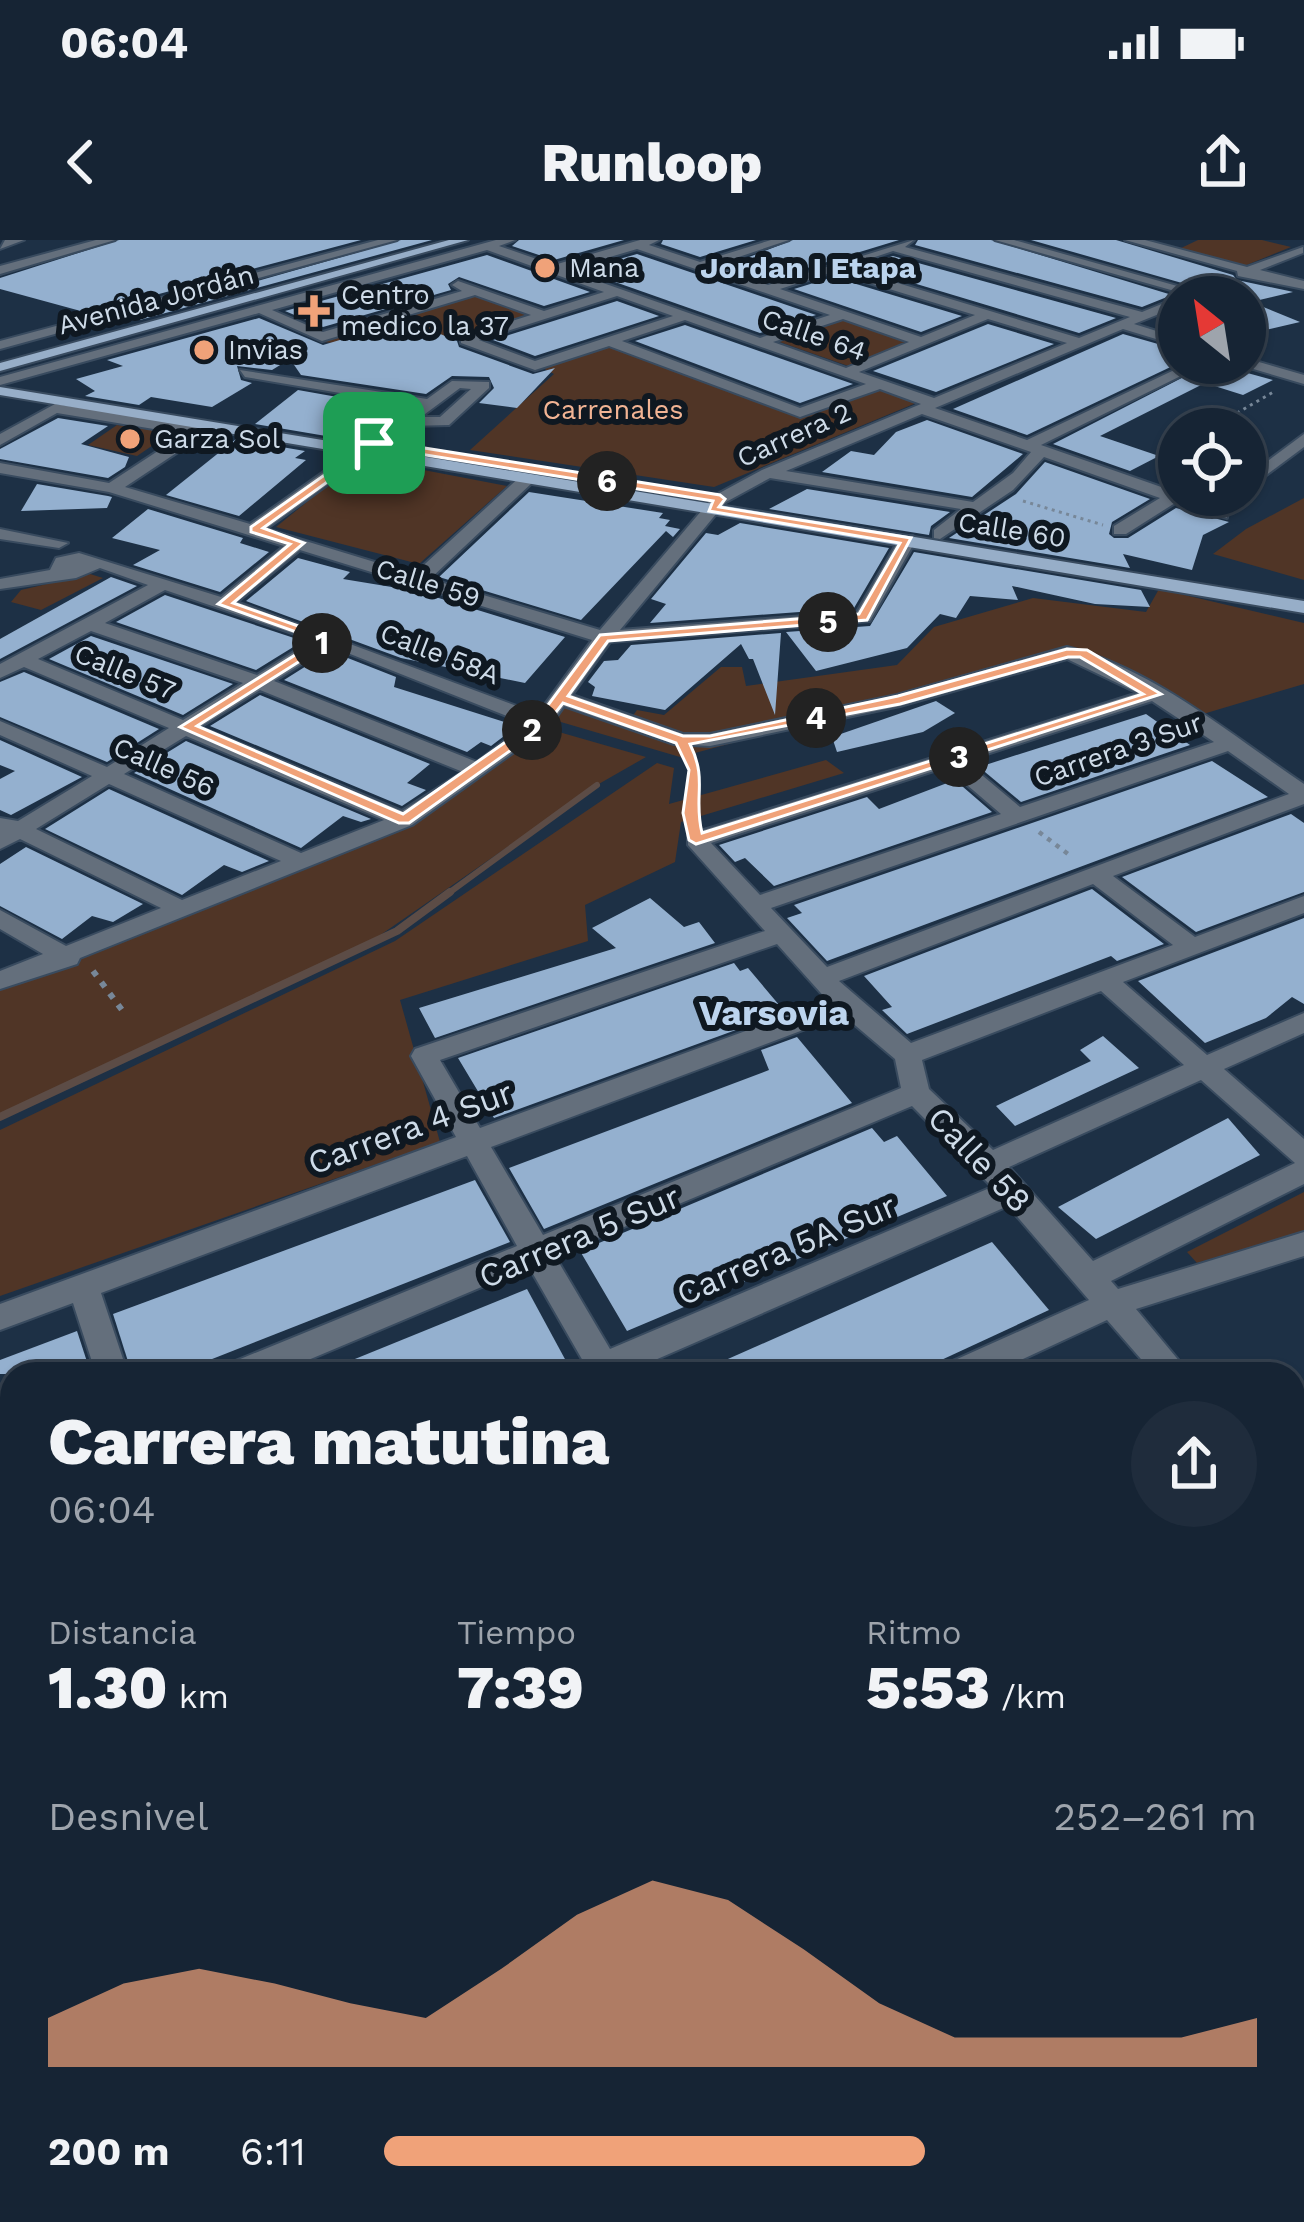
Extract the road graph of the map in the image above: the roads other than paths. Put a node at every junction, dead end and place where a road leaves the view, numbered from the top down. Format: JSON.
{"nodes":[{"id":1,"x":18,"y":240,"type":"edge"},
{"id":2,"x":391,"y":240,"type":"edge"},
{"id":3,"x":440,"y":240,"type":"edge"},
{"id":4,"x":462,"y":240,"type":"edge"},
{"id":5,"x":509,"y":240,"type":"edge"},
{"id":6,"x":653,"y":240,"type":"edge"},
{"id":7,"x":743,"y":240,"type":"edge"},
{"id":8,"x":783,"y":240,"type":"edge"},
{"id":9,"x":917,"y":240,"type":"edge"},
{"id":10,"x":1001,"y":240,"type":"edge"},
{"id":11,"x":1042,"y":240,"type":"edge"},
{"id":12,"x":1131,"y":240,"type":"edge"},
{"id":13,"x":1192,"y":240,"type":"edge"},
{"id":14,"x":108,"y":241,"type":"edge"},
{"id":15,"x":479,"y":243,"type":"edge"},
{"id":16,"x":638,"y":244,"type":"junction"},
{"id":17,"x":0,"y":245,"type":"edge"},
{"id":18,"x":1280,"y":245,"type":"dead end"},
{"id":19,"x":762,"y":246,"type":"junction"},
{"id":20,"x":1025,"y":247,"type":"junction"},
{"id":21,"x":894,"y":248,"type":"junction"},
{"id":22,"x":1168,"y":249,"type":"junction"},
{"id":23,"x":1302,"y":250,"type":"edge"},
{"id":24,"x":700,"y":266,"type":"junction"},
{"id":25,"x":410,"y":268,"type":"junction"},
{"id":26,"x":555,"y":268,"type":"junction"},
{"id":27,"x":834,"y":268,"type":"junction"},
{"id":28,"x":969,"y":268,"type":"junction"},
{"id":29,"x":1107,"y":269,"type":"junction"},
{"id":30,"x":0,"y":270,"type":"edge"},
{"id":31,"x":1247,"y":270,"type":"junction"},
{"id":32,"x":1089,"y":276,"type":"dead end"},
{"id":33,"x":1234,"y":276,"type":"edge"},
{"id":34,"x":1071,"y":284,"type":"dead end"},
{"id":35,"x":1158,"y":285,"type":"edge"},
{"id":36,"x":1304,"y":285,"type":"edge"},
{"id":37,"x":215,"y":286,"type":"junction"},
{"id":38,"x":768,"y":289,"type":"junction"},
{"id":39,"x":908,"y":289,"type":"junction"},
{"id":40,"x":475,"y":291,"type":"junction"},
{"id":41,"x":619,"y":291,"type":"junction"},
{"id":42,"x":1052,"y":291,"type":"junction"},
{"id":43,"x":238,"y":298,"type":"junction"},
{"id":44,"x":262,"y":310,"type":"junction"},
{"id":45,"x":1158,"y":310,"type":"edge"},
{"id":46,"x":174,"y":311,"type":"junction"},
{"id":47,"x":118,"y":313,"type":"junction"},
{"id":48,"x":988,"y":314,"type":"junction"},
{"id":49,"x":543,"y":315,"type":"junction"},
{"id":50,"x":843,"y":315,"type":"junction"},
{"id":51,"x":688,"y":316,"type":"junction"},
{"id":52,"x":1142,"y":316,"type":"junction"},
{"id":53,"x":1122,"y":325,"type":"junction"},
{"id":54,"x":1158,"y":336,"type":"edge"},
{"id":55,"x":611,"y":342,"type":"junction"},
{"id":56,"x":760,"y":342,"type":"junction"},
{"id":57,"x":923,"y":342,"type":"junction"},
{"id":58,"x":1079,"y":342,"type":"junction"},
{"id":59,"x":54,"y":344,"type":"junction"},
{"id":60,"x":0,"y":345,"type":"edge"},
{"id":61,"x":0,"y":363,"type":"edge"},
{"id":62,"x":1266,"y":368,"type":"edge"},
{"id":63,"x":848,"y":372,"type":"junction"},
{"id":64,"x":245,"y":373,"type":"dead end"},
{"id":65,"x":1301,"y":379,"type":"edge"},
{"id":66,"x":880,"y":384,"type":"junction"},
{"id":67,"x":1159,"y":384,"type":"edge"},
{"id":68,"x":0,"y":385,"type":"edge"},
{"id":69,"x":64,"y":402,"type":"junction"},
{"id":70,"x":427,"y":403,"type":"junction"},
{"id":71,"x":930,"y":407,"type":"junction"},
{"id":72,"x":405,"y":421,"type":"junction"},
{"id":73,"x":202,"y":429,"type":"junction"},
{"id":74,"x":1304,"y":439,"type":"edge"},
{"id":75,"x":0,"y":440,"type":"edge"},
{"id":76,"x":366,"y":447,"type":"junction"},
{"id":77,"x":1035,"y":448,"type":"junction"},
{"id":78,"x":0,"y":468,"type":"edge"},
{"id":79,"x":1266,"y":469,"type":"edge"},
{"id":80,"x":768,"y":473,"type":"junction"},
{"id":81,"x":528,"y":478,"type":"junction"},
{"id":82,"x":112,"y":488,"type":"junction"},
{"id":83,"x":1158,"y":490,"type":"edge"},
{"id":84,"x":716,"y":504,"type":"junction"},
{"id":85,"x":971,"y":506,"type":"junction"},
{"id":86,"x":1158,"y":506,"type":"edge"},
{"id":87,"x":255,"y":529,"type":"junction"},
{"id":88,"x":1120,"y":530,"type":"road end"},
{"id":89,"x":0,"y":534,"type":"edge"},
{"id":90,"x":940,"y":534,"type":"junction"},
{"id":91,"x":907,"y":540,"type":"junction"},
{"id":92,"x":58,"y":543,"type":"dead end"},
{"id":93,"x":298,"y":543,"type":"junction"},
{"id":94,"x":418,"y":580,"type":"junction"},
{"id":95,"x":4,"y":583,"type":"edge"},
{"id":96,"x":165,"y":584,"type":"junction"},
{"id":97,"x":1304,"y":594,"type":"edge"},
{"id":98,"x":224,"y":604,"type":"junction"},
{"id":99,"x":1304,"y":607,"type":"edge"},
{"id":100,"x":90,"y":624,"type":"junction"},
{"id":101,"x":604,"y":637,"type":"junction"},
{"id":102,"x":328,"y":639,"type":"junction"},
{"id":103,"x":24,"y":659,"type":"junction"},
{"id":104,"x":0,"y":672,"type":"edge"},
{"id":105,"x":259,"y":682,"type":"junction"},
{"id":106,"x":1154,"y":694,"type":"junction"},
{"id":107,"x":560,"y":698,"type":"junction"},
{"id":108,"x":542,"y":722,"type":"junction"},
{"id":109,"x":0,"y":727,"type":"edge"},
{"id":110,"x":187,"y":727,"type":"junction"},
{"id":111,"x":1228,"y":744,"type":"junction"},
{"id":112,"x":950,"y":760,"type":"junction"},
{"id":113,"x":479,"y":771,"type":"junction"},
{"id":114,"x":110,"y":775,"type":"junction"},
{"id":115,"x":1304,"y":795,"type":"edge"},
{"id":116,"x":1017,"y":816,"type":"junction"},
{"id":117,"x":404,"y":820,"type":"junction"},
{"id":118,"x":7,"y":831,"type":"edge"},
{"id":119,"x":303,"y":862,"type":"junction"},
{"id":120,"x":1096,"y":875,"type":"junction"},
{"id":121,"x":755,"y":904,"type":"junction"},
{"id":122,"x":1304,"y":904,"type":"edge"},
{"id":123,"x":182,"y":909,"type":"junction"},
{"id":124,"x":0,"y":918,"type":"edge"},
{"id":125,"x":781,"y":934,"type":"junction"},
{"id":126,"x":1194,"y":948,"type":"junction"},
{"id":127,"x":68,"y":958,"type":"junction"},
{"id":128,"x":822,"y":979,"type":"junction"},
{"id":129,"x":0,"y":982,"type":"edge"},
{"id":130,"x":1107,"y":982,"type":"junction"},
{"id":131,"x":846,"y":1004,"type":"junction"},
{"id":132,"x":1304,"y":1022,"type":"edge"},
{"id":133,"x":908,"y":1055,"type":"junction"},
{"id":134,"x":1203,"y":1068,"type":"junction"},
{"id":135,"x":916,"y":1093,"type":"junction"},
{"id":136,"x":474,"y":1142,"type":"junction"},
{"id":137,"x":1304,"y":1155,"type":"edge"},
{"id":138,"x":989,"y":1164,"type":"junction"},
{"id":139,"x":1304,"y":1171,"type":"edge"},
{"id":140,"x":1013,"y":1191,"type":"junction"},
{"id":141,"x":1304,"y":1244,"type":"edge"},
{"id":142,"x":538,"y":1254,"type":"junction"},
{"id":143,"x":1090,"y":1277,"type":"junction"},
{"id":144,"x":83,"y":1286,"type":"junction"},
{"id":145,"x":1113,"y":1303,"type":"junction"},
{"id":146,"x":0,"y":1317,"type":"edge"},
{"id":147,"x":108,"y":1362,"type":"edge"},
{"id":148,"x":270,"y":1362,"type":"edge"},
{"id":149,"x":594,"y":1362,"type":"edge"},
{"id":150,"x":622,"y":1362,"type":"edge"},
{"id":151,"x":984,"y":1362,"type":"edge"},
{"id":152,"x":1164,"y":1362,"type":"edge"}],
"edges":[{"from":1,"to":17,"type":"street"},
{"from":2,"to":37,"type":"street"},
{"from":3,"to":43,"type":"main road","name":"Avenida Jordán"},
{"from":4,"to":43,"type":"main road","name":"Avenida Jordán"},
{"from":5,"to":15,"type":"street"},
{"from":6,"to":16,"type":"street"},
{"from":7,"to":19,"type":"street"},
{"from":8,"to":19,"type":"street"},
{"from":9,"to":21,"type":"street"},
{"from":10,"to":20,"type":"street"},
{"from":11,"to":20,"type":"street"},
{"from":12,"to":22,"type":"street"},
{"from":13,"to":22,"type":"street"},
{"from":14,"to":30,"type":"street"},
{"from":15,"to":25,"type":"street"},
{"from":15,"to":26,"type":"street","name":"Calle 64"},
{"from":16,"to":24,"type":"street"},
{"from":16,"to":26,"type":"street"},
{"from":18,"to":23,"type":"street"},
{"from":19,"to":24,"type":"street"},
{"from":20,"to":29,"type":"street"},
{"from":21,"to":27,"type":"street"},
{"from":21,"to":28,"type":"street"},
{"from":22,"to":31,"type":"street"},
{"from":23,"to":31,"type":"street"},
{"from":24,"to":38,"type":"street"},
{"from":25,"to":40,"type":"street"},
{"from":25,"to":44,"type":"street"},
{"from":26,"to":41,"type":"street","name":"Calle 64"},
{"from":27,"to":38,"type":"street"},
{"from":27,"to":39,"type":"street"},
{"from":28,"to":39,"type":"street"},
{"from":28,"to":42,"type":"street"},
{"from":29,"to":32,"type":"street"},
{"from":29,"to":35,"type":"street"},
{"from":31,"to":33,"type":"street"},
{"from":31,"to":36,"type":"street"},
{"from":34,"to":42,"type":"street"},
{"from":37,"to":43,"type":"street"},
{"from":37,"to":47,"type":"street"},
{"from":38,"to":50,"type":"street"},
{"from":39,"to":48,"type":"street"},
{"from":40,"to":44,"type":"street"},
{"from":40,"to":49,"type":"street"},
{"from":41,"to":49,"type":"street"},
{"from":41,"to":51,"type":"street","name":"Calle 64"},
{"from":42,"to":52,"type":"street"},
{"from":43,"to":44,"type":"street"},
{"from":43,"to":46,"type":"main road","name":"Avenida Jordán"},
{"from":43,"to":61,"type":"main road","name":"Avenida Jordán"},
{"from":44,"to":68,"type":"street"},
{"from":45,"to":52,"type":"street","name":"Carrera 2"},
{"from":46,"to":47,"type":"street"},
{"from":46,"to":59,"type":"main road","name":"Avenida Jordán"},
{"from":47,"to":60,"type":"street"},
{"from":48,"to":57,"type":"street"},
{"from":48,"to":58,"type":"street"},
{"from":49,"to":55,"type":"street"},
{"from":50,"to":56,"type":"street"},
{"from":50,"to":57,"type":"street"},
{"from":51,"to":55,"type":"street"},
{"from":51,"to":56,"type":"street","name":"Calle 64"},
{"from":52,"to":53,"type":"street","name":"Carrera 2"},
{"from":53,"to":54,"type":"street"},
{"from":53,"to":58,"type":"street","name":"Carrera 2"},
{"from":55,"to":66,"type":"street"},
{"from":56,"to":63,"type":"street","name":"Calle 64"},
{"from":57,"to":63,"type":"street"},
{"from":58,"to":71,"type":"street","name":"Carrera 2"},
{"from":59,"to":60,"type":"street"},
{"from":59,"to":61,"type":"main road","name":"Avenida Jordán"},
{"from":62,"to":65,"type":"street"},
{"from":63,"to":66,"type":"street","name":"Calle 64"},
{"from":64,"to":70,"type":"street"},
{"from":66,"to":71,"type":"street","name":"Calle 64"},
{"from":67,"to":77,"type":"street"},
{"from":68,"to":69,"type":"main road","name":"Calle 60"},
{"from":69,"to":73,"type":"main road","name":"Calle 60"},
{"from":69,"to":75,"type":"street"},
{"from":69,"to":76,"type":"main road","name":"Calle 60"},
{"from":70,"to":72,"type":"street"},
{"from":70,"to":72,"type":"street"},
{"from":71,"to":77,"type":"street","name":"Calle 64"},
{"from":71,"to":80,"type":"street","name":"Carrera 2"},
{"from":72,"to":76,"type":"street"},
{"from":73,"to":76,"type":"main road","name":"Calle 60"},
{"from":73,"to":82,"type":"street"},
{"from":74,"to":79,"type":"street"},
{"from":76,"to":81,"type":"main road","name":"Calle 60"},
{"from":76,"to":84,"type":"main road","name":"Calle 60"},
{"from":76,"to":87,"type":"street"},
{"from":77,"to":83,"type":"street","name":"Calle 64"},
{"from":77,"to":85,"type":"street"},
{"from":78,"to":82,"type":"street","name":"Calle 59"},
{"from":80,"to":84,"type":"street","name":"Carrera 2"},
{"from":80,"to":85,"type":"street"},
{"from":81,"to":84,"type":"main road","name":"Calle 60"},
{"from":81,"to":94,"type":"street"},
{"from":82,"to":87,"type":"street","name":"Calle 59"},
{"from":84,"to":90,"type":"main road","name":"Calle 60"},
{"from":84,"to":91,"type":"main road","name":"Calle 60"},
{"from":84,"to":101,"type":"street","name":"Carrera 2"},
{"from":85,"to":90,"type":"street"},
{"from":86,"to":88,"type":"street"},
{"from":87,"to":93,"type":"street","name":"Calle 59"},
{"from":89,"to":92,"type":"street"},
{"from":90,"to":97,"type":"main road","name":"Calle 60"},
{"from":91,"to":99,"type":"main road","name":"Calle 60"},
{"from":91,"to":101,"type":"street","name":"Calle 59"},
{"from":93,"to":94,"type":"street","name":"Calle 59"},
{"from":93,"to":98,"type":"street"},
{"from":94,"to":101,"type":"street","name":"Calle 59"},
{"from":95,"to":96,"type":"street","name":"Calle 58A"},
{"from":96,"to":98,"type":"street","name":"Calle 58A"},
{"from":96,"to":100,"type":"street"},
{"from":98,"to":102,"type":"street","name":"Calle 58A"},
{"from":100,"to":103,"type":"street"},
{"from":100,"to":105,"type":"street"},
{"from":101,"to":107,"type":"street","name":"Carrera 2"},
{"from":102,"to":105,"type":"street"},
{"from":102,"to":108,"type":"street","name":"Calle 58A"},
{"from":103,"to":104,"type":"street"},
{"from":103,"to":110,"type":"street","name":"Calle 57"},
{"from":105,"to":110,"type":"street"},
{"from":105,"to":113,"type":"street"},
{"from":106,"to":107,"type":"street"},
{"from":106,"to":111,"type":"street"},
{"from":106,"to":112,"type":"street"},
{"from":107,"to":108,"type":"street","name":"Carrera 2"},
{"from":108,"to":113,"type":"street","name":"Carrera 2"},
{"from":109,"to":114,"type":"street","name":"Calle 56"},
{"from":110,"to":114,"type":"street"},
{"from":110,"to":117,"type":"street","name":"Calle 57"},
{"from":111,"to":115,"type":"street"},
{"from":111,"to":116,"type":"street","name":"Carrera 3 Sur"},
{"from":112,"to":116,"type":"street"},
{"from":112,"to":121,"type":"street"},
{"from":113,"to":117,"type":"street","name":"Carrera 2"},
{"from":114,"to":118,"type":"street"},
{"from":114,"to":119,"type":"street","name":"Calle 56"},
{"from":115,"to":120,"type":"street"},
{"from":116,"to":121,"type":"street","name":"Carrera 3 Sur"},
{"from":117,"to":119,"type":"street","name":"Carrera 2"},
{"from":118,"to":123,"type":"street"},
{"from":119,"to":123,"type":"street","name":"Carrera 2"},
{"from":120,"to":126,"type":"street"},
{"from":120,"to":128,"type":"street"},
{"from":121,"to":125,"type":"street"},
{"from":122,"to":126,"type":"street"},
{"from":123,"to":127,"type":"street","name":"Carrera 2"},
{"from":124,"to":127,"type":"street"},
{"from":125,"to":128,"type":"street"},
{"from":125,"to":136,"type":"street"},
{"from":126,"to":130,"type":"street"},
{"from":127,"to":129,"type":"street","name":"Carrera 2"},
{"from":128,"to":131,"type":"street"},
{"from":130,"to":133,"type":"street"},
{"from":130,"to":134,"type":"street"},
{"from":131,"to":133,"type":"street"},
{"from":131,"to":136,"type":"street","name":"Carrera 4 Sur"},
{"from":132,"to":134,"type":"street"},
{"from":133,"to":135,"type":"street","name":"Calle 58"},
{"from":134,"to":137,"type":"street"},
{"from":134,"to":138,"type":"street"},
{"from":135,"to":138,"type":"street","name":"Calle 58"},
{"from":135,"to":142,"type":"street","name":"Carrera 5 Sur"},
{"from":136,"to":142,"type":"street"},
{"from":136,"to":144,"type":"street","name":"Carrera 4 Sur"},
{"from":138,"to":140,"type":"street","name":"Calle 58"},
{"from":139,"to":143,"type":"street"},
{"from":140,"to":143,"type":"street","name":"Calle 58"},
{"from":140,"to":150,"type":"street","name":"Carrera 5A Sur"},
{"from":141,"to":145,"type":"street"},
{"from":142,"to":148,"type":"street","name":"Carrera 5 Sur"},
{"from":142,"to":149,"type":"street"},
{"from":143,"to":145,"type":"street","name":"Calle 58"},
{"from":144,"to":146,"type":"street","name":"Carrera 4 Sur"},
{"from":144,"to":147,"type":"street"},
{"from":145,"to":151,"type":"street"},
{"from":145,"to":152,"type":"street","name":"Calle 58"}]}
